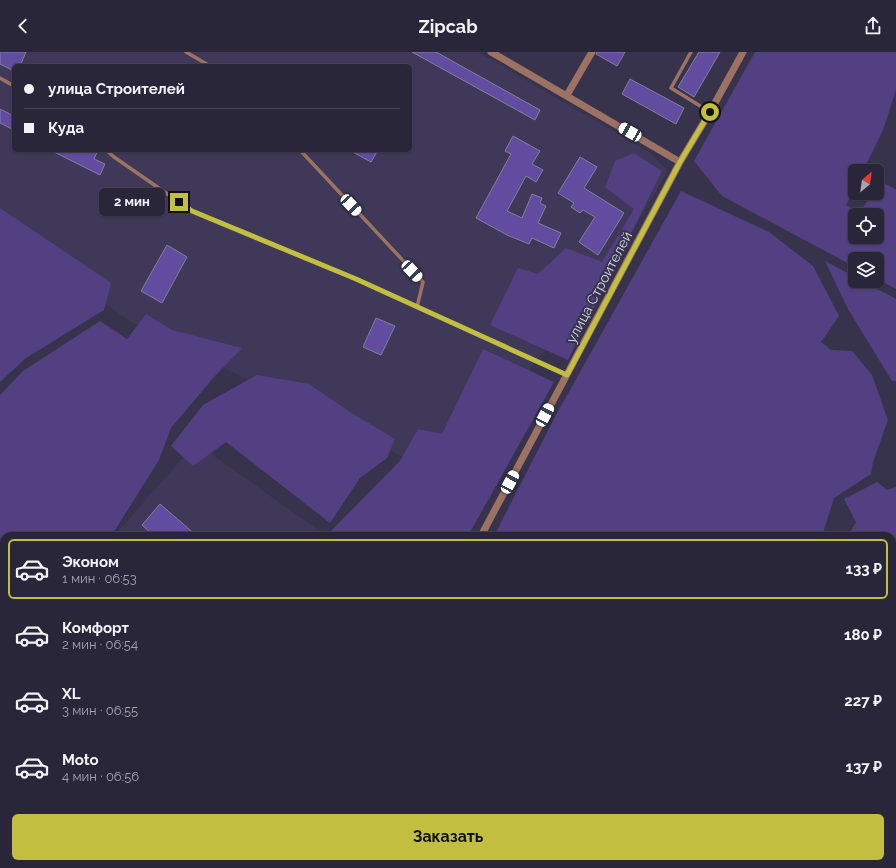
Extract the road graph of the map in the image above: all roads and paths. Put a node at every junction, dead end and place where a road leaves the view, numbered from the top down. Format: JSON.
{"nodes":[{"id":1,"x":186,"y":52,"type":"edge"},
{"id":2,"x":491,"y":52,"type":"edge"},
{"id":3,"x":592,"y":52,"type":"edge"},
{"id":4,"x":691,"y":52,"type":"edge"},
{"id":5,"x":743,"y":52,"type":"edge"},
{"id":6,"x":207,"y":64,"type":"edge"},
{"id":7,"x":0,"y":78,"type":"edge"},
{"id":8,"x":12,"y":85,"type":"edge"},
{"id":9,"x":567,"y":96,"type":"junction"},
{"id":10,"x":710,"y":112,"type":"junction"},
{"id":11,"x":108,"y":152,"type":"edge"},
{"id":12,"x":302,"y":152,"type":"edge"},
{"id":13,"x":680,"y":162,"type":"junction"},
{"id":14,"x":417,"y":307,"type":"junction"},
{"id":15,"x":567,"y":375,"type":"junction"},
{"id":16,"x":483,"y":532,"type":"edge"}],
"edges":[{"from":1,"to":6,"type":"lane"},
{"from":2,"to":9,"type":"street"},
{"from":3,"to":9,"type":"street"},
{"from":4,"to":10,"type":"lane"},
{"from":5,"to":10,"type":"street","name":"улица Строителей"},
{"from":7,"to":8,"type":"lane"},
{"from":9,"to":13,"type":"street"},
{"from":10,"to":13,"type":"street","name":"улица Строителей"},
{"from":11,"to":14,"type":"lane"},
{"from":12,"to":14,"type":"lane"},
{"from":13,"to":15,"type":"street","name":"улица Строителей"},
{"from":14,"to":15,"type":"lane"},
{"from":15,"to":16,"type":"street","name":"улица Строителей"}]}
